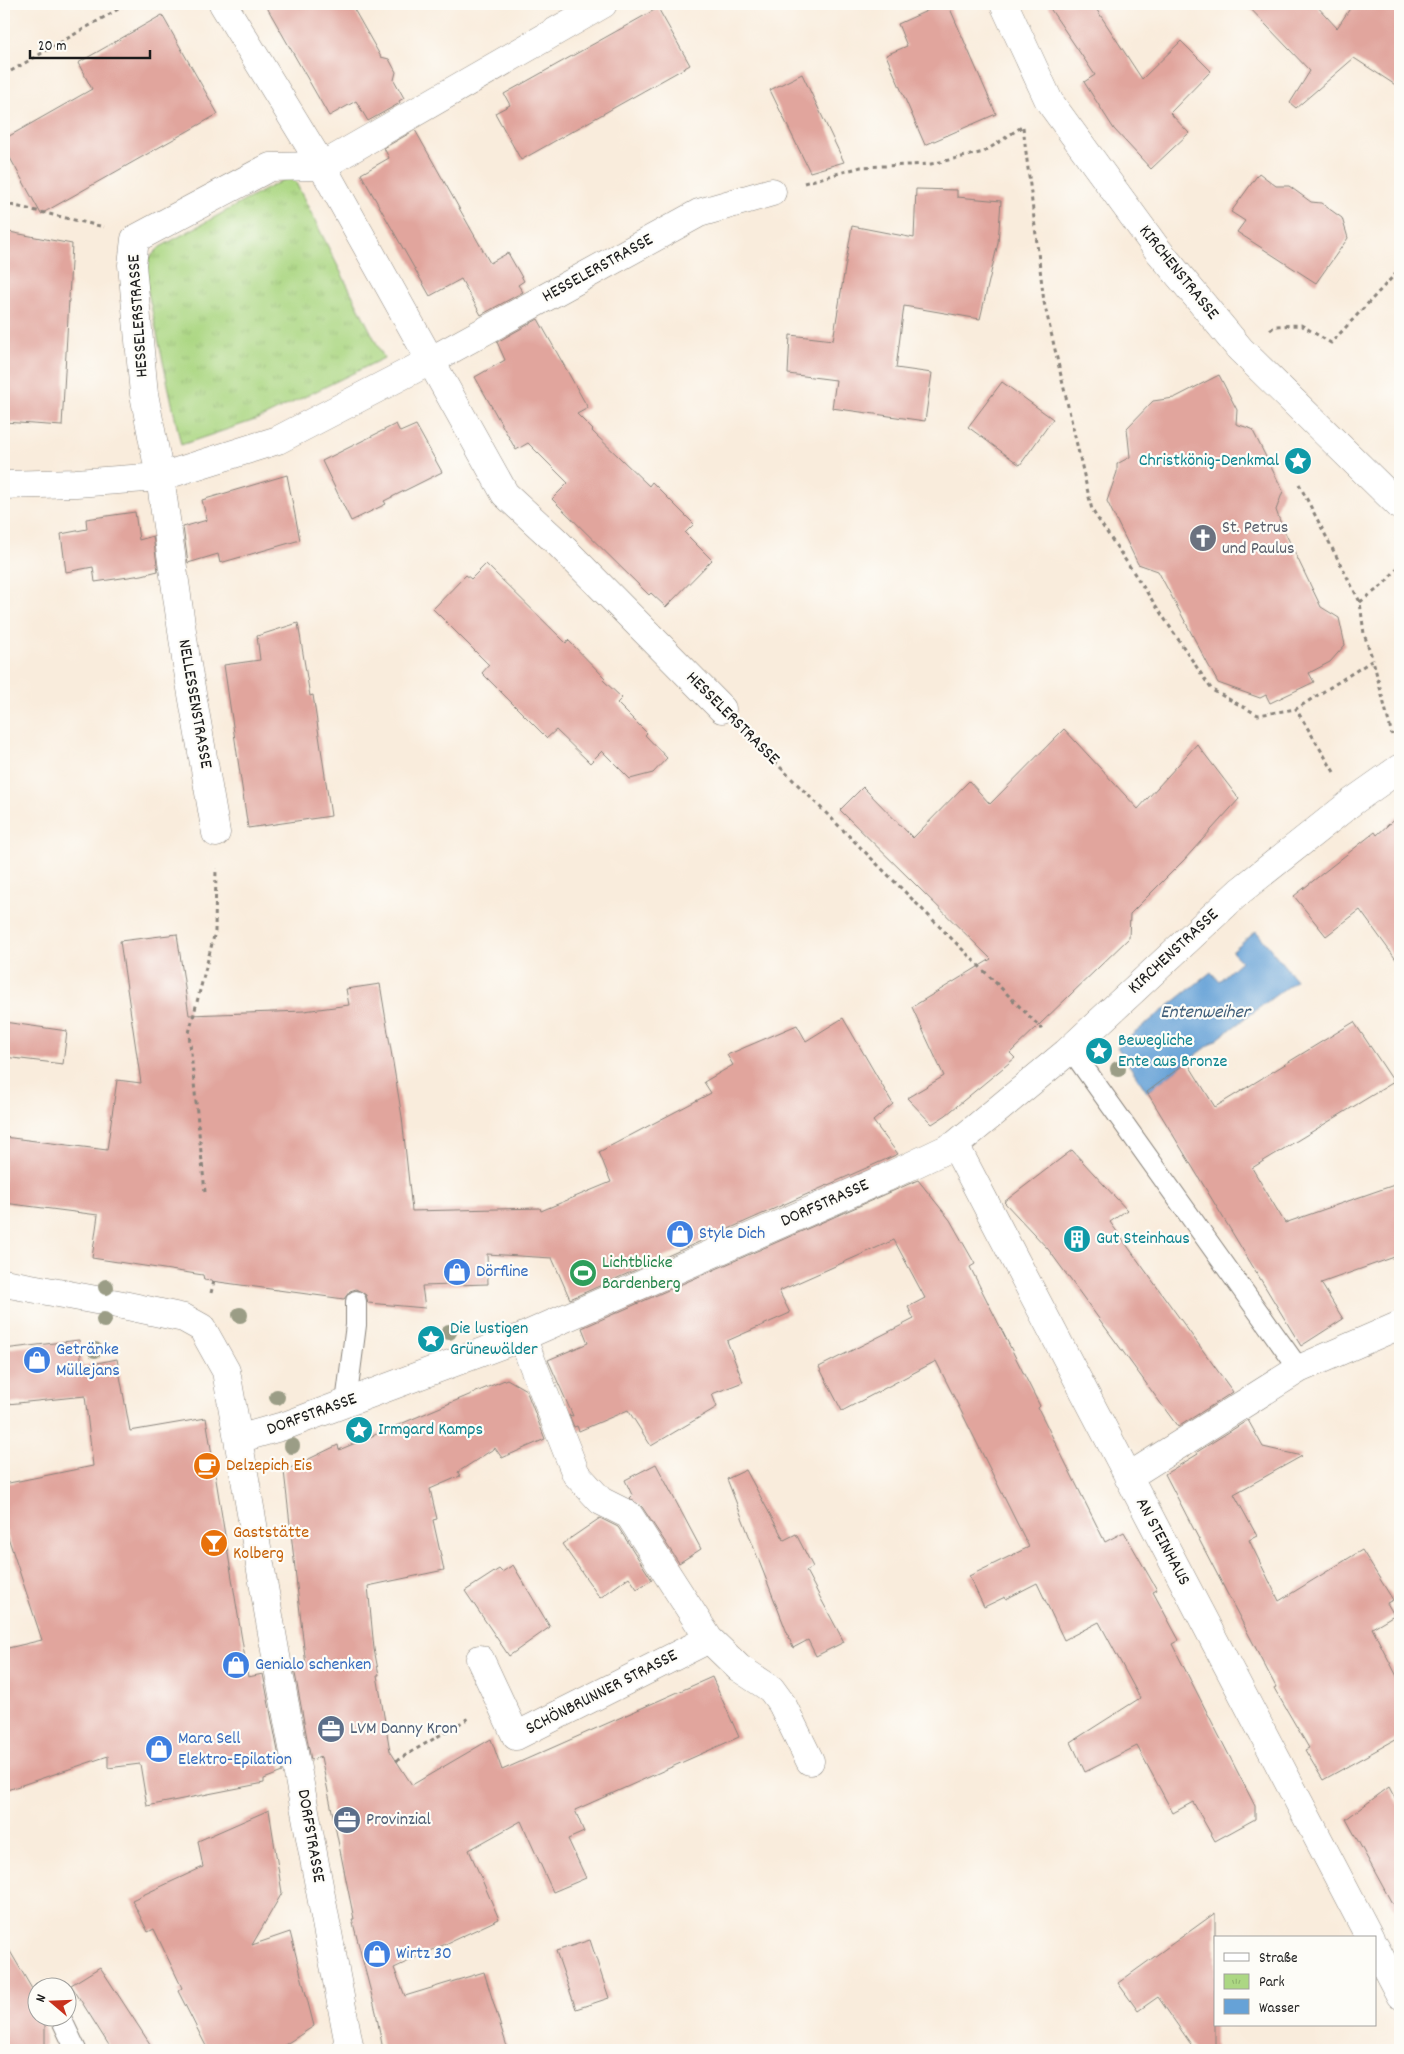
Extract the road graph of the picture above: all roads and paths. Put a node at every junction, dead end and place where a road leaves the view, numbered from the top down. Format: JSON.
{"nodes":[{"id":1,"x":127,"y":4,"type":"edge"},
{"id":2,"x":223,"y":4,"type":"edge"},
{"id":3,"x":603,"y":4,"type":"edge"},
{"id":4,"x":1004,"y":4,"type":"edge"},
{"id":5,"x":4,"y":75,"type":"edge"},
{"id":6,"x":1049,"y":101,"type":"junction"},
{"id":7,"x":1023,"y":126,"type":"junction"},
{"id":8,"x":322,"y":166,"type":"junction"},
{"id":9,"x":772,"y":192,"type":"joint"},
{"id":10,"x":4,"y":200,"type":"edge"},
{"id":11,"x":135,"y":239,"type":"junction"},
{"id":12,"x":1400,"y":269,"type":"edge"},
{"id":13,"x":1240,"y":349,"type":"junction"},
{"id":14,"x":430,"y":361,"type":"junction"},
{"id":15,"x":160,"y":477,"type":"junction"},
{"id":16,"x":1299,"y":484,"type":"dead end"},
{"id":17,"x":4,"y":486,"type":"edge"},
{"id":18,"x":1400,"y":506,"type":"edge"},
{"id":19,"x":1400,"y":564,"type":"edge"},
{"id":20,"x":1360,"y":602,"type":"junction"},
{"id":21,"x":1373,"y":660,"type":"junction"},
{"id":22,"x":722,"y":709,"type":"joint"},
{"id":23,"x":1296,"y":709,"type":"junction"},
{"id":24,"x":1394,"y":740,"type":"dead end"},
{"id":25,"x":1400,"y":768,"type":"edge"},
{"id":26,"x":1352,"y":802,"type":"junction"},
{"id":27,"x":216,"y":833,"type":"joint"},
{"id":28,"x":1068,"y":1050,"type":"junction"},
{"id":29,"x":955,"y":1145,"type":"junction"},
{"id":30,"x":205,"y":1192,"type":"dead end"},
{"id":31,"x":4,"y":1283,"type":"edge"},
{"id":32,"x":356,"y":1301,"type":"dead end"},
{"id":33,"x":1400,"y":1325,"type":"edge"},
{"id":34,"x":522,"y":1337,"type":"junction"},
{"id":35,"x":1299,"y":1369,"type":"junction"},
{"id":36,"x":346,"y":1403,"type":"junction"},
{"id":37,"x":238,"y":1440,"type":"junction"},
{"id":38,"x":1128,"y":1477,"type":"junction"},
{"id":39,"x":709,"y":1639,"type":"junction"},
{"id":40,"x":480,"y":1659,"type":"dead end"},
{"id":41,"x":499,"y":1700,"type":"junction"},
{"id":42,"x":396,"y":1761,"type":"dead end"},
{"id":43,"x":810,"y":1761,"type":"dead end"},
{"id":44,"x":1369,"y":1936,"type":"edge"},
{"id":45,"x":1376,"y":1949,"type":"edge"},
{"id":46,"x":1400,"y":1995,"type":"edge"},
{"id":47,"x":65,"y":2026,"type":"edge"},
{"id":48,"x":76,"y":2050,"type":"edge"},
{"id":49,"x":350,"y":2050,"type":"edge"}],
"edges":[{"from":1,"to":5,"type":"path"},
{"from":2,"to":8,"type":"street","name":"HESSELERSTRASSE"},
{"from":3,"to":8,"type":"street","name":"HESSELERSTRASSE"},
{"from":4,"to":6,"type":"street","name":"KIRCHENSTRASSE"},
{"from":6,"to":7,"type":"path"},
{"from":6,"to":13,"type":"street","name":"KIRCHENSTRASSE"},
{"from":7,"to":9,"type":"path"},
{"from":7,"to":23,"type":"path"},
{"from":8,"to":11,"type":"street","name":"HESSELERSTRASSE"},
{"from":8,"to":14,"type":"street","name":"HESSELERSTRASSE"},
{"from":9,"to":14,"type":"street","name":"HESSELERSTRASSE"},
{"from":10,"to":11,"type":"path"},
{"from":11,"to":15,"type":"street","name":"HESSELERSTRASSE"},
{"from":12,"to":13,"type":"path"},
{"from":13,"to":18,"type":"street","name":"KIRCHENSTRASSE"},
{"from":14,"to":15,"type":"street"},
{"from":14,"to":22,"type":"street","name":"HESSELERSTRASSE"},
{"from":15,"to":17,"type":"street"},
{"from":15,"to":27,"type":"street","name":"NELLESSENSTRASSE"},
{"from":16,"to":20,"type":"path"},
{"from":19,"to":20,"type":"path"},
{"from":20,"to":21,"type":"path"},
{"from":21,"to":23,"type":"path"},
{"from":21,"to":24,"type":"path"},
{"from":22,"to":28,"type":"path","name":"HESSELERSTRASSE"},
{"from":23,"to":26,"type":"path"},
{"from":25,"to":26,"type":"street","name":"KIRCHENSTRASSE"},
{"from":26,"to":28,"type":"street","name":"KIRCHENSTRASSE"},
{"from":27,"to":30,"type":"path"},
{"from":28,"to":29,"type":"street","name":"KIRCHENSTRASSE"},
{"from":28,"to":35,"type":"lane"},
{"from":29,"to":34,"type":"street","name":"DORFSTRASSE"},
{"from":29,"to":38,"type":"street","name":"AN STEINHAUS"},
{"from":31,"to":37,"type":"street"},
{"from":32,"to":36,"type":"lane"},
{"from":33,"to":35,"type":"street"},
{"from":34,"to":36,"type":"street","name":"DORFSTRASSE"},
{"from":34,"to":39,"type":"street"},
{"from":35,"to":38,"type":"street"},
{"from":36,"to":37,"type":"street","name":"DORFSTRASSE"},
{"from":37,"to":49,"type":"street","name":"DORFSTRASSE"},
{"from":38,"to":44,"type":"street","name":"AN STEINHAUS"},
{"from":39,"to":41,"type":"street","name":"SCHÖNBRUNNER STRASSE"},
{"from":39,"to":43,"type":"street"},
{"from":40,"to":41,"type":"street","name":"SCHÖNBRUNNER STRASSE"},
{"from":41,"to":42,"type":"path"},
{"from":45,"to":46,"type":"street"},
{"from":47,"to":48,"type":"lane"}]}
